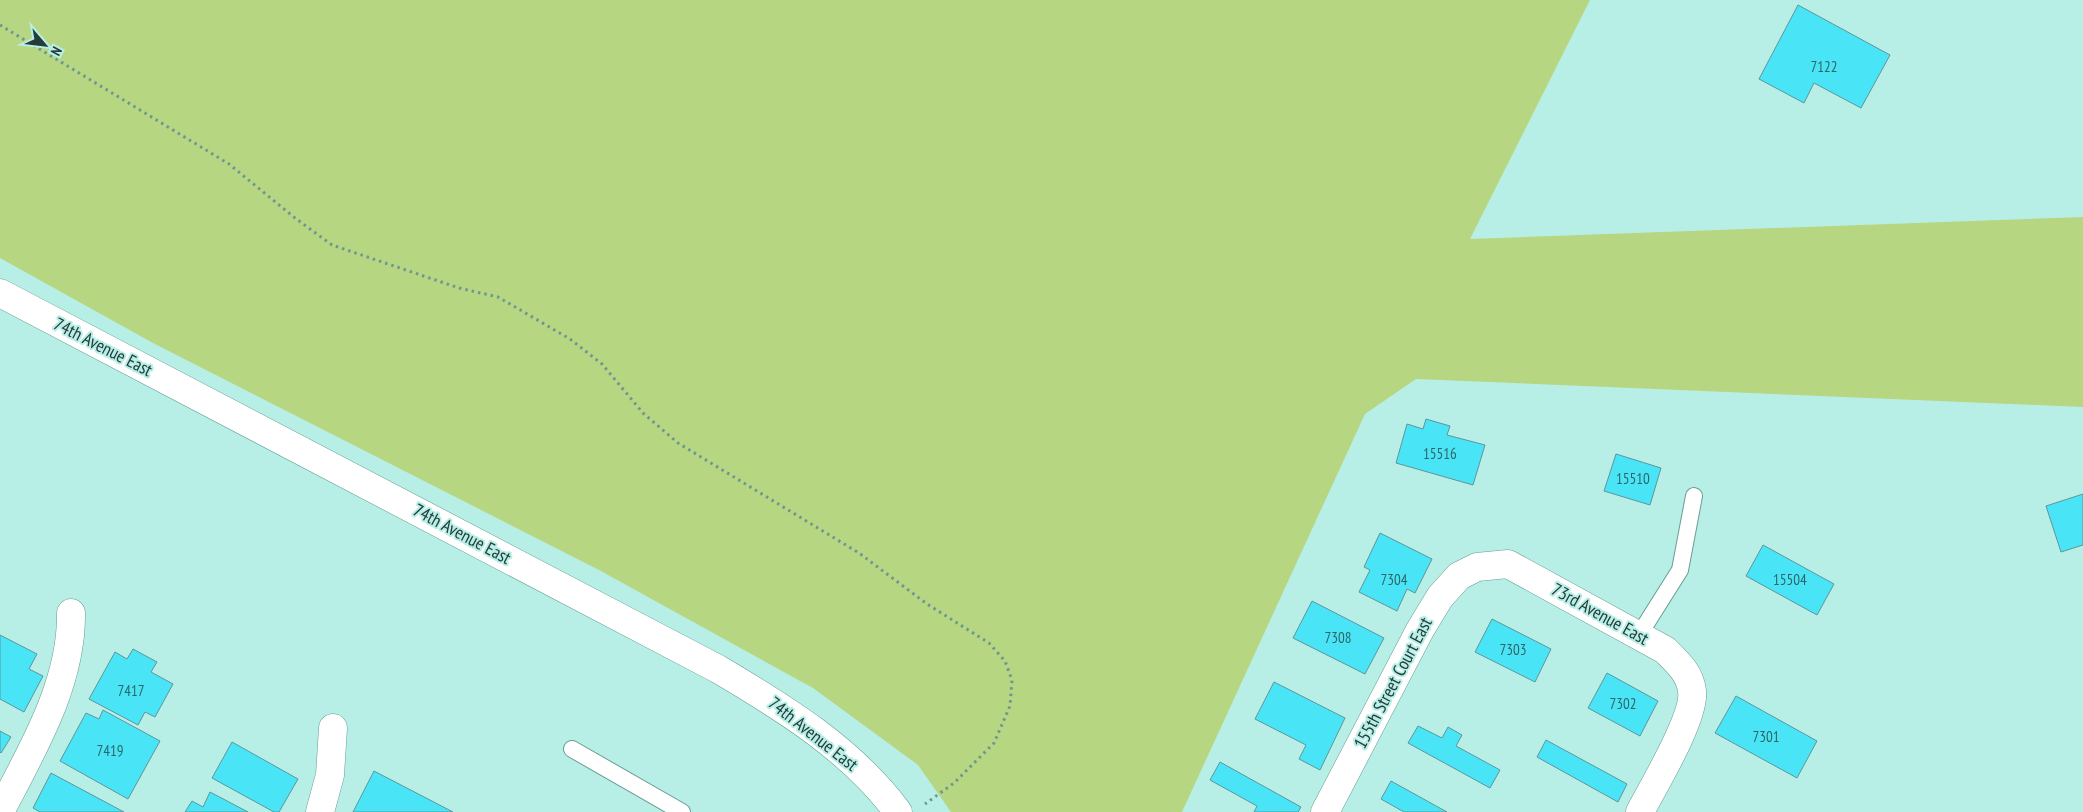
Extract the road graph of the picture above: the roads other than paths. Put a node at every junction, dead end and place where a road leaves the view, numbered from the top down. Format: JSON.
{"nodes":[{"id":1,"x":0,"y":294,"type":"edge"},
{"id":2,"x":1694,"y":496,"type":"dead end"},
{"id":3,"x":1476,"y":567,"type":"joint"},
{"id":4,"x":71,"y":612,"type":"dead end"},
{"id":5,"x":1639,"y":635,"type":"junction"},
{"id":6,"x":333,"y":728,"type":"dead end"},
{"id":7,"x":572,"y":749,"type":"dead end"},
{"id":8,"x":910,"y":809,"type":"edge"},
{"id":9,"x":0,"y":812,"type":"edge"},
{"id":10,"x":320,"y":812,"type":"edge"},
{"id":11,"x":682,"y":812,"type":"edge"},
{"id":12,"x":1326,"y":812,"type":"edge"},
{"id":13,"x":1640,"y":812,"type":"edge"}],
"edges":[{"from":1,"to":8,"type":"street","name":"74th Avenue East"},
{"from":2,"to":5,"type":"lane"},
{"from":3,"to":5,"type":"street","name":"73rd Avenue East"},
{"from":3,"to":12,"type":"street","name":"155th Street Court East"},
{"from":4,"to":9,"type":"street"},
{"from":5,"to":13,"type":"street","name":"73rd Avenue East"},
{"from":6,"to":10,"type":"street"},
{"from":7,"to":11,"type":"lane"}]}
